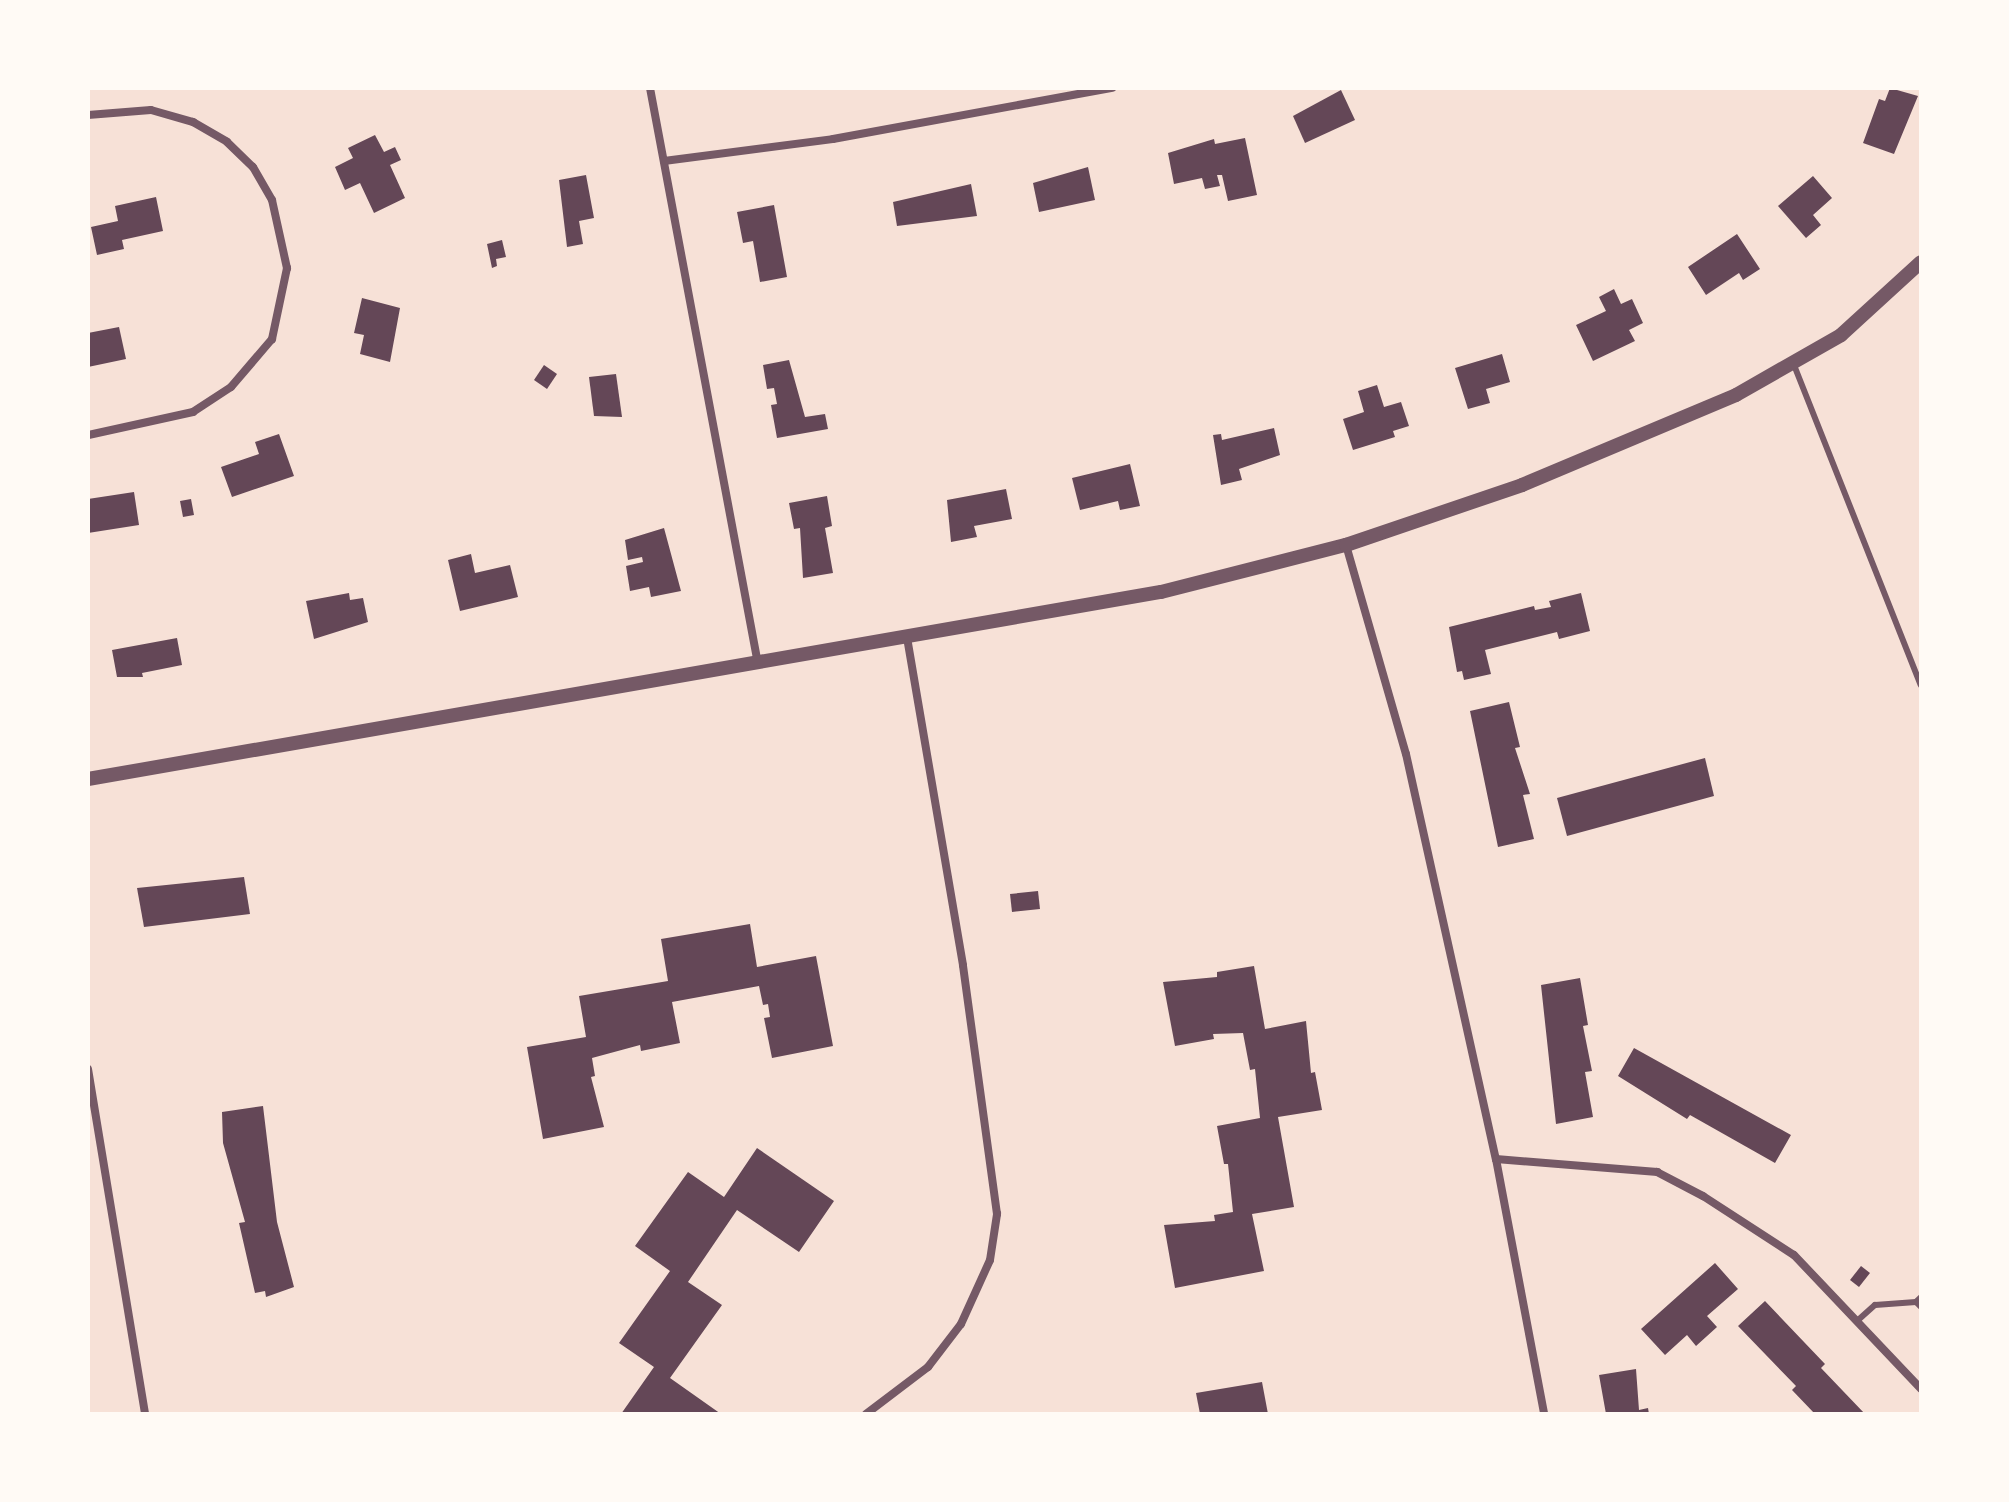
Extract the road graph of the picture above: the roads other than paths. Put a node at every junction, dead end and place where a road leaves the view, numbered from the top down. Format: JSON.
{"nodes":[{"id":1,"x":650,"y":88,"type":"edge"},
{"id":2,"x":1112,"y":88,"type":"edge"},
{"id":3,"x":88,"y":115,"type":"edge"},
{"id":4,"x":664,"y":161,"type":"junction"},
{"id":5,"x":1921,"y":262,"type":"edge"},
{"id":6,"x":1794,"y":365,"type":"junction"},
{"id":7,"x":88,"y":435,"type":"edge"},
{"id":8,"x":1346,"y":545,"type":"junction"},
{"id":9,"x":907,"y":639,"type":"junction"},
{"id":10,"x":758,"y":665,"type":"junction"},
{"id":11,"x":1921,"y":685,"type":"edge"},
{"id":12,"x":88,"y":779,"type":"edge"},
{"id":13,"x":88,"y":1069,"type":"edge"},
{"id":14,"x":1496,"y":1159,"type":"junction"},
{"id":15,"x":1919,"y":1302,"type":"edge"},
{"id":16,"x":1857,"y":1321,"type":"junction"},
{"id":17,"x":1921,"y":1389,"type":"edge"},
{"id":18,"x":145,"y":1414,"type":"edge"},
{"id":19,"x":866,"y":1414,"type":"edge"},
{"id":20,"x":1544,"y":1414,"type":"edge"}],
"edges":[{"from":1,"to":4,"type":"street"},
{"from":2,"to":4,"type":"street"},
{"from":3,"to":7,"type":"street"},
{"from":4,"to":10,"type":"street"},
{"from":5,"to":6,"type":"street"},
{"from":6,"to":8,"type":"street"},
{"from":6,"to":11,"type":"lane"},
{"from":8,"to":9,"type":"street"},
{"from":8,"to":14,"type":"street"},
{"from":9,"to":10,"type":"street"},
{"from":9,"to":19,"type":"street"},
{"from":10,"to":12,"type":"street"},
{"from":13,"to":18,"type":"street"},
{"from":14,"to":16,"type":"street"},
{"from":14,"to":20,"type":"street"},
{"from":15,"to":16,"type":"lane"},
{"from":16,"to":17,"type":"street"}]}
